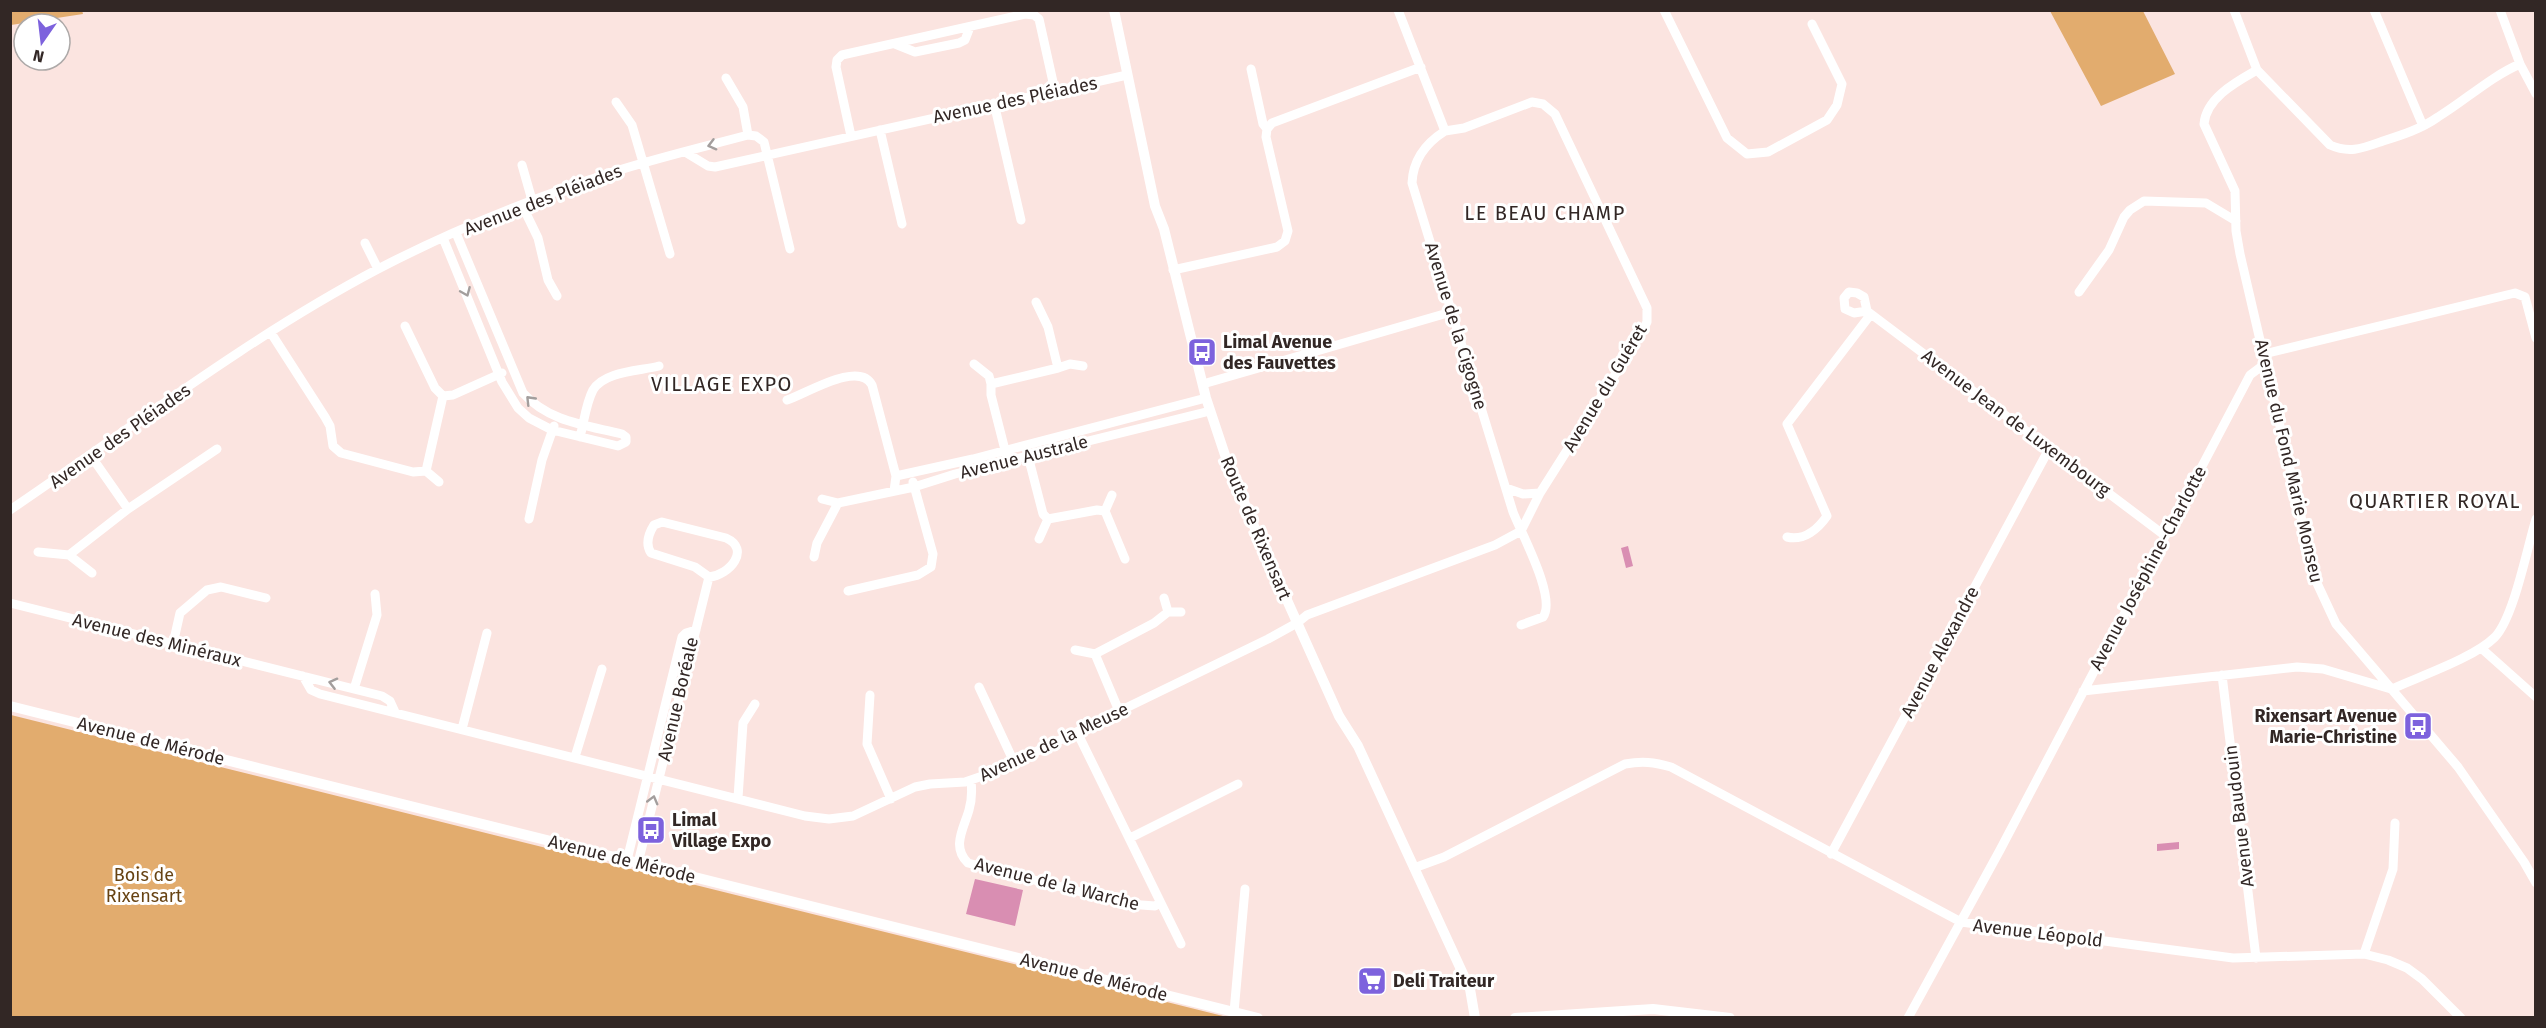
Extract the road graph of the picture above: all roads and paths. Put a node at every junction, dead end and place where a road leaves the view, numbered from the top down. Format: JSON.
{"nodes":[{"id":1,"x":1113,"y":10,"type":"edge"},
{"id":2,"x":1398,"y":10,"type":"edge"},
{"id":3,"x":1664,"y":10,"type":"edge"},
{"id":4,"x":2234,"y":10,"type":"edge"},
{"id":5,"x":2374,"y":10,"type":"edge"},
{"id":6,"x":2500,"y":10,"type":"edge"},
{"id":7,"x":1812,"y":24,"type":"dead end"},
{"id":8,"x":2520,"y":63,"type":"junction"},
{"id":9,"x":1421,"y":67,"type":"junction"},
{"id":10,"x":1251,"y":69,"type":"dead end"},
{"id":11,"x":2257,"y":70,"type":"junction"},
{"id":12,"x":1127,"y":75,"type":"junction"},
{"id":13,"x":726,"y":78,"type":"dead end"},
{"id":14,"x":1055,"y":91,"type":"junction"},
{"id":15,"x":2535,"y":94,"type":"edge"},
{"id":16,"x":616,"y":102,"type":"dead end"},
{"id":17,"x":993,"y":103,"type":"junction"},
{"id":18,"x":2422,"y":126,"type":"junction"},
{"id":19,"x":1267,"y":129,"type":"junction"},
{"id":20,"x":880,"y":130,"type":"junction"},
{"id":21,"x":1445,"y":131,"type":"junction"},
{"id":22,"x":748,"y":135,"type":"junction"},
{"id":23,"x":851,"y":136,"type":"junction"},
{"id":24,"x":685,"y":152,"type":"junction"},
{"id":25,"x":766,"y":156,"type":"junction"},
{"id":26,"x":643,"y":164,"type":"junction"},
{"id":27,"x":522,"y":165,"type":"dead end"},
{"id":28,"x":532,"y":200,"type":"junction"},
{"id":29,"x":522,"y":205,"type":"junction"},
{"id":30,"x":1021,"y":220,"type":"dead end"},
{"id":31,"x":2236,"y":221,"type":"junction"},
{"id":32,"x":902,"y":224,"type":"dead end"},
{"id":33,"x":456,"y":233,"type":"junction"},
{"id":34,"x":443,"y":238,"type":"junction"},
{"id":35,"x":365,"y":243,"type":"dead end"},
{"id":36,"x":790,"y":249,"type":"dead end"},
{"id":37,"x":670,"y":255,"type":"dead end"},
{"id":38,"x":378,"y":269,"type":"junction"},
{"id":39,"x":1173,"y":270,"type":"junction"},
{"id":40,"x":2079,"y":292,"type":"dead end"},
{"id":41,"x":557,"y":296,"type":"dead end"},
{"id":42,"x":1036,"y":302,"type":"dead end"},
{"id":43,"x":1450,"y":312,"type":"junction"},
{"id":44,"x":405,"y":326,"type":"dead end"},
{"id":45,"x":271,"y":333,"type":"junction"},
{"id":46,"x":2535,"y":338,"type":"edge"},
{"id":47,"x":2264,"y":354,"type":"junction"},
{"id":48,"x":974,"y":364,"type":"dead end"},
{"id":49,"x":659,"y":366,"type":"dead end"},
{"id":50,"x":1083,"y":366,"type":"dead end"},
{"id":51,"x":1058,"y":368,"type":"junction"},
{"id":52,"x":512,"y":370,"type":"junction"},
{"id":53,"x":499,"y":375,"type":"junction"},
{"id":54,"x":992,"y":384,"type":"junction"},
{"id":55,"x":1203,"y":384,"type":"junction"},
{"id":56,"x":443,"y":396,"type":"junction"},
{"id":57,"x":1206,"y":398,"type":"junction"},
{"id":58,"x":788,"y":400,"type":"dead end"},
{"id":59,"x":1210,"y":411,"type":"junction"},
{"id":60,"x":556,"y":418,"type":"junction"},
{"id":61,"x":584,"y":424,"type":"junction"},
{"id":62,"x":552,"y":430,"type":"junction"},
{"id":63,"x":580,"y":437,"type":"junction"},
{"id":64,"x":1025,"y":444,"type":"junction"},
{"id":65,"x":217,"y":449,"type":"dead end"},
{"id":66,"x":2049,"y":449,"type":"junction"},
{"id":67,"x":1005,"y":450,"type":"junction"},
{"id":68,"x":91,"y":456,"type":"junction"},
{"id":69,"x":1028,"y":457,"type":"junction"},
{"id":70,"x":1008,"y":462,"type":"junction"},
{"id":71,"x":426,"y":471,"type":"junction"},
{"id":72,"x":911,"y":475,"type":"junction"},
{"id":73,"x":896,"y":476,"type":"junction"},
{"id":74,"x":439,"y":482,"type":"dead end"},
{"id":75,"x":914,"y":487,"type":"junction"},
{"id":76,"x":1506,"y":488,"type":"junction"},
{"id":77,"x":894,"y":491,"type":"junction"},
{"id":78,"x":1539,"y":493,"type":"junction"},
{"id":79,"x":1112,"y":495,"type":"dead end"},
{"id":80,"x":822,"y":499,"type":"dead end"},
{"id":81,"x":838,"y":502,"type":"junction"},
{"id":82,"x":128,"y":509,"type":"junction"},
{"id":83,"x":10,"y":510,"type":"edge"},
{"id":84,"x":1105,"y":511,"type":"junction"},
{"id":85,"x":529,"y":519,"type":"dead end"},
{"id":86,"x":1048,"y":519,"type":"junction"},
{"id":87,"x":2535,"y":519,"type":"edge"},
{"id":88,"x":1521,"y":531,"type":"junction"},
{"id":89,"x":2164,"y":535,"type":"junction"},
{"id":90,"x":1787,"y":537,"type":"dead end"},
{"id":91,"x":1040,"y":539,"type":"dead end"},
{"id":92,"x":38,"y":552,"type":"dead end"},
{"id":93,"x":69,"y":555,"type":"junction"},
{"id":94,"x":814,"y":557,"type":"dead end"},
{"id":95,"x":1125,"y":559,"type":"dead end"},
{"id":96,"x":92,"y":573,"type":"dead end"},
{"id":97,"x":709,"y":577,"type":"junction"},
{"id":98,"x":848,"y":591,"type":"dead end"},
{"id":99,"x":375,"y":594,"type":"dead end"},
{"id":100,"x":266,"y":598,"type":"dead end"},
{"id":101,"x":1164,"y":598,"type":"dead end"},
{"id":102,"x":10,"y":603,"type":"edge"},
{"id":103,"x":1168,"y":612,"type":"junction"},
{"id":104,"x":1181,"y":612,"type":"dead end"},
{"id":105,"x":1297,"y":623,"type":"junction"},
{"id":106,"x":1521,"y":625,"type":"dead end"},
{"id":107,"x":696,"y":630,"type":"junction"},
{"id":108,"x":487,"y":633,"type":"dead end"},
{"id":109,"x":173,"y":644,"type":"junction"},
{"id":110,"x":2481,"y":648,"type":"junction"},
{"id":111,"x":1075,"y":650,"type":"dead end"},
{"id":112,"x":1095,"y":654,"type":"junction"},
{"id":113,"x":602,"y":669,"type":"dead end"},
{"id":114,"x":2222,"y":675,"type":"junction"},
{"id":115,"x":303,"y":676,"type":"junction"},
{"id":116,"x":979,"y":687,"type":"dead end"},
{"id":117,"x":2531,"y":687,"type":"edge"},
{"id":118,"x":354,"y":688,"type":"junction"},
{"id":119,"x":2392,"y":689,"type":"junction"},
{"id":120,"x":2083,"y":691,"type":"junction"},
{"id":121,"x":870,"y":694,"type":"dead end"},
{"id":122,"x":2535,"y":697,"type":"edge"},
{"id":123,"x":755,"y":704,"type":"dead end"},
{"id":124,"x":10,"y":706,"type":"edge"},
{"id":125,"x":1119,"y":711,"type":"junction"},
{"id":126,"x":395,"y":712,"type":"junction"},
{"id":127,"x":462,"y":729,"type":"junction"},
{"id":128,"x":1077,"y":732,"type":"junction"},
{"id":129,"x":575,"y":757,"type":"junction"},
{"id":130,"x":1014,"y":762,"type":"junction"},
{"id":131,"x":648,"y":776,"type":"junction"},
{"id":132,"x":659,"y":779,"type":"junction"},
{"id":133,"x":971,"y":781,"type":"junction"},
{"id":134,"x":1238,"y":784,"type":"dead end"},
{"id":135,"x":738,"y":798,"type":"junction"},
{"id":136,"x":891,"y":799,"type":"junction"},
{"id":137,"x":2394,"y":823,"type":"dead end"},
{"id":138,"x":1130,"y":838,"type":"junction"},
{"id":139,"x":1831,"y":854,"type":"junction"},
{"id":140,"x":633,"y":862,"type":"junction"},
{"id":141,"x":1414,"y":868,"type":"junction"},
{"id":142,"x":2535,"y":883,"type":"edge"},
{"id":143,"x":1245,"y":889,"type":"dead end"},
{"id":144,"x":1160,"y":903,"type":"junction"},
{"id":145,"x":1961,"y":922,"type":"junction"},
{"id":146,"x":1181,"y":944,"type":"dead end"},
{"id":147,"x":2364,"y":954,"type":"junction"},
{"id":148,"x":2256,"y":958,"type":"junction"},
{"id":149,"x":1234,"y":1012,"type":"junction"},
{"id":150,"x":1258,"y":1017,"type":"edge"},
{"id":151,"x":1475,"y":1017,"type":"edge"},
{"id":152,"x":1515,"y":1017,"type":"edge"},
{"id":153,"x":1730,"y":1017,"type":"edge"},
{"id":154,"x":1908,"y":1017,"type":"edge"},
{"id":155,"x":2460,"y":1017,"type":"edge"}],
"edges":[{"from":1,"to":12,"type":"street","name":"Route de Rixensart"},
{"from":2,"to":9,"type":"street"},
{"from":3,"to":7,"type":"street"},
{"from":4,"to":11,"type":"street"},
{"from":5,"to":18,"type":"street"},
{"from":6,"to":8,"type":"street"},
{"from":8,"to":15,"type":"street"},
{"from":8,"to":18,"type":"street"},
{"from":9,"to":19,"type":"street"},
{"from":9,"to":21,"type":"street"},
{"from":10,"to":19,"type":"street"},
{"from":11,"to":18,"type":"street"},
{"from":11,"to":31,"type":"street","name":"Avenue du Fond Marie Monseu"},
{"from":12,"to":14,"type":"street","name":"Avenue des Pléiades"},
{"from":12,"to":39,"type":"street","name":"Route de Rixensart"},
{"from":13,"to":22,"type":"street"},
{"from":14,"to":17,"type":"street","name":"Avenue des Pléiades"},
{"from":14,"to":23,"type":"street"},
{"from":16,"to":26,"type":"street"},
{"from":17,"to":20,"type":"street","name":"Avenue des Pléiades"},
{"from":17,"to":30,"type":"street"},
{"from":19,"to":39,"type":"street"},
{"from":20,"to":23,"type":"street","name":"Avenue des Pléiades"},
{"from":20,"to":32,"type":"street"},
{"from":21,"to":43,"type":"street","name":"Avenue de la Cigogne"},
{"from":21,"to":78,"type":"street","name":"Avenue du Guéret"},
{"from":22,"to":24,"type":"street","name":"Avenue des Pléiades","one_way":true},
{"from":22,"to":25,"type":"street"},
{"from":23,"to":25,"type":"street","name":"Avenue des Pléiades"},
{"from":24,"to":25,"type":"street","name":"Avenue des Pléiades"},
{"from":24,"to":26,"type":"street","name":"Avenue des Pléiades"},
{"from":25,"to":36,"type":"street"},
{"from":26,"to":28,"type":"street","name":"Avenue des Pléiades"},
{"from":26,"to":37,"type":"street"},
{"from":27,"to":28,"type":"street"},
{"from":28,"to":29,"type":"street","name":"Avenue des Pléiades"},
{"from":29,"to":33,"type":"street","name":"Avenue des Pléiades"},
{"from":29,"to":41,"type":"street"},
{"from":31,"to":40,"type":"street"},
{"from":31,"to":47,"type":"street","name":"Avenue du Fond Marie Monseu"},
{"from":33,"to":34,"type":"street","name":"Avenue des Pléiades"},
{"from":33,"to":52,"type":"street"},
{"from":34,"to":38,"type":"street","name":"Avenue des Pléiades"},
{"from":34,"to":53,"type":"street","one_way":true},
{"from":35,"to":38,"type":"street"},
{"from":38,"to":45,"type":"street","name":"Avenue des Pléiades"},
{"from":39,"to":55,"type":"street","name":"Route de Rixensart"},
{"from":42,"to":51,"type":"street"},
{"from":43,"to":55,"type":"street"},
{"from":43,"to":76,"type":"street","name":"Avenue de la Cigogne"},
{"from":44,"to":56,"type":"street"},
{"from":45,"to":68,"type":"street","name":"Avenue des Pléiades"},
{"from":45,"to":71,"type":"street"},
{"from":46,"to":47,"type":"street"},
{"from":47,"to":89,"type":"street","name":"Avenue Joséphine-Charlotte"},
{"from":47,"to":119,"type":"street","name":"Avenue du Fond Marie Monseu"},
{"from":48,"to":54,"type":"street"},
{"from":49,"to":61,"type":"street"},
{"from":50,"to":51,"type":"street"},
{"from":51,"to":54,"type":"street"},
{"from":52,"to":53,"type":"street"},
{"from":60,"to":52,"type":"street","one_way":true},
{"from":53,"to":56,"type":"street"},
{"from":53,"to":62,"type":"street"},
{"from":54,"to":67,"type":"street"},
{"from":55,"to":57,"type":"street","name":"Route de Rixensart"},
{"from":56,"to":71,"type":"street"},
{"from":57,"to":59,"type":"street","name":"Route de Rixensart"},
{"from":57,"to":64,"type":"street","name":"Avenue Australe"},
{"from":58,"to":73,"type":"street"},
{"from":59,"to":69,"type":"street","name":"Avenue Australe"},
{"from":59,"to":105,"type":"street","name":"Route de Rixensart"},
{"from":60,"to":61,"type":"street"},
{"from":60,"to":62,"type":"street"},
{"from":61,"to":63,"type":"street"},
{"from":61,"to":63,"type":"street"},
{"from":62,"to":63,"type":"street"},
{"from":62,"to":85,"type":"street"},
{"from":64,"to":67,"type":"street","name":"Avenue Australe"},
{"from":64,"to":69,"type":"street"},
{"from":65,"to":82,"type":"street"},
{"from":66,"to":89,"type":"street","name":"Avenue Jean de Luxembourg"},
{"from":66,"to":90,"type":"street","name":"Avenue Jean de Luxembourg"},
{"from":66,"to":139,"type":"street","name":"Avenue Alexandre"},
{"from":67,"to":70,"type":"street"},
{"from":67,"to":72,"type":"street","name":"Avenue Australe"},
{"from":68,"to":82,"type":"street"},
{"from":68,"to":83,"type":"street","name":"Avenue des Pléiades"},
{"from":69,"to":70,"type":"street","name":"Avenue Australe"},
{"from":69,"to":86,"type":"street"},
{"from":70,"to":75,"type":"street","name":"Avenue Australe"},
{"from":71,"to":74,"type":"street"},
{"from":72,"to":73,"type":"street","name":"Avenue Australe"},
{"from":72,"to":75,"type":"street"},
{"from":73,"to":77,"type":"street"},
{"from":75,"to":77,"type":"street","name":"Avenue Australe"},
{"from":75,"to":98,"type":"street"},
{"from":76,"to":78,"type":"street"},
{"from":76,"to":88,"type":"street","name":"Avenue de la Cigogne"},
{"from":77,"to":81,"type":"street","name":"Avenue Australe"},
{"from":78,"to":88,"type":"street","name":"Avenue du Guéret"},
{"from":79,"to":84,"type":"street"},
{"from":80,"to":81,"type":"street","name":"Avenue Australe"},
{"from":81,"to":94,"type":"street"},
{"from":82,"to":93,"type":"street"},
{"from":84,"to":86,"type":"street"},
{"from":84,"to":95,"type":"street"},
{"from":86,"to":91,"type":"street"},
{"from":87,"to":110,"type":"street"},
{"from":88,"to":105,"type":"street"},
{"from":88,"to":106,"type":"street","name":"Avenue de la Cigogne"},
{"from":89,"to":120,"type":"street","name":"Avenue Joséphine-Charlotte"},
{"from":92,"to":93,"type":"street"},
{"from":93,"to":96,"type":"street"},
{"from":97,"to":97,"type":"street"},
{"from":97,"to":107,"type":"street"},
{"from":99,"to":118,"type":"street"},
{"from":100,"to":109,"type":"street"},
{"from":101,"to":103,"type":"street"},
{"from":102,"to":109,"type":"street","name":"Avenue des Minéraux"},
{"from":103,"to":104,"type":"street"},
{"from":103,"to":112,"type":"street"},
{"from":105,"to":125,"type":"street","name":"Avenue de la Meuse"},
{"from":105,"to":141,"type":"street","name":"Route de Rixensart"},
{"from":107,"to":131,"type":"street","name":"Avenue Boréale"},
{"from":107,"to":132,"type":"street","name":"Avenue Boréale"},
{"from":108,"to":127,"type":"street"},
{"from":109,"to":115,"type":"street","name":"Avenue des Minéraux"},
{"from":110,"to":117,"type":"street"},
{"from":110,"to":119,"type":"street"},
{"from":111,"to":112,"type":"street"},
{"from":112,"to":125,"type":"street"},
{"from":113,"to":129,"type":"street"},
{"from":114,"to":119,"type":"street"},
{"from":114,"to":120,"type":"street"},
{"from":114,"to":148,"type":"street","name":"Avenue Baudouin"},
{"from":118,"to":115,"type":"street","name":"Avenue des Minéraux","one_way":true},
{"from":115,"to":126,"type":"street","name":"Avenue des Minéraux"},
{"from":116,"to":130,"type":"street"},
{"from":117,"to":122,"type":"street"},
{"from":118,"to":126,"type":"street","name":"Avenue des Minéraux"},
{"from":119,"to":142,"type":"street","name":"Avenue du Fond Marie Monseu"},
{"from":120,"to":145,"type":"street","name":"Avenue Joséphine-Charlotte"},
{"from":121,"to":136,"type":"street"},
{"from":123,"to":135,"type":"street"},
{"from":124,"to":140,"type":"street","name":"Avenue de Mérode"},
{"from":125,"to":128,"type":"street","name":"Avenue de la Meuse"},
{"from":126,"to":127,"type":"street","name":"Avenue des Minéraux"},
{"from":127,"to":129,"type":"street","name":"Avenue des Minéraux"},
{"from":128,"to":130,"type":"street","name":"Avenue de la Meuse"},
{"from":128,"to":138,"type":"street","name":"Avenue de la Warche"},
{"from":129,"to":131,"type":"street","name":"Avenue des Minéraux"},
{"from":130,"to":133,"type":"street","name":"Avenue de la Meuse"},
{"from":131,"to":132,"type":"street","name":"Avenue des Minéraux"},
{"from":131,"to":140,"type":"street","name":"Avenue Boréale"},
{"from":132,"to":135,"type":"street","name":"Avenue de la Meuse"},
{"from":140,"to":132,"type":"street","name":"Avenue Boréale","one_way":true},
{"from":133,"to":136,"type":"street","name":"Avenue de la Meuse"},
{"from":133,"to":144,"type":"street","name":"Avenue de la Warche"},
{"from":134,"to":138,"type":"street"},
{"from":135,"to":136,"type":"street","name":"Avenue de la Meuse"},
{"from":137,"to":147,"type":"street"},
{"from":138,"to":144,"type":"street","name":"Avenue de la Warche"},
{"from":139,"to":141,"type":"street","name":"Avenue Léopold"},
{"from":139,"to":145,"type":"street","name":"Avenue Léopold"},
{"from":140,"to":149,"type":"street","name":"Avenue de Mérode"},
{"from":141,"to":151,"type":"street","name":"Route de Rixensart"},
{"from":143,"to":149,"type":"street"},
{"from":144,"to":146,"type":"street","name":"Avenue de la Warche"},
{"from":145,"to":148,"type":"street","name":"Avenue Léopold"},
{"from":145,"to":154,"type":"street","name":"Avenue Joséphine-Charlotte"},
{"from":147,"to":148,"type":"street","name":"Avenue Léopold"},
{"from":147,"to":155,"type":"street","name":"Avenue Léopold"},
{"from":149,"to":150,"type":"street","name":"Avenue de Mérode"},
{"from":152,"to":153,"type":"street"}]}
